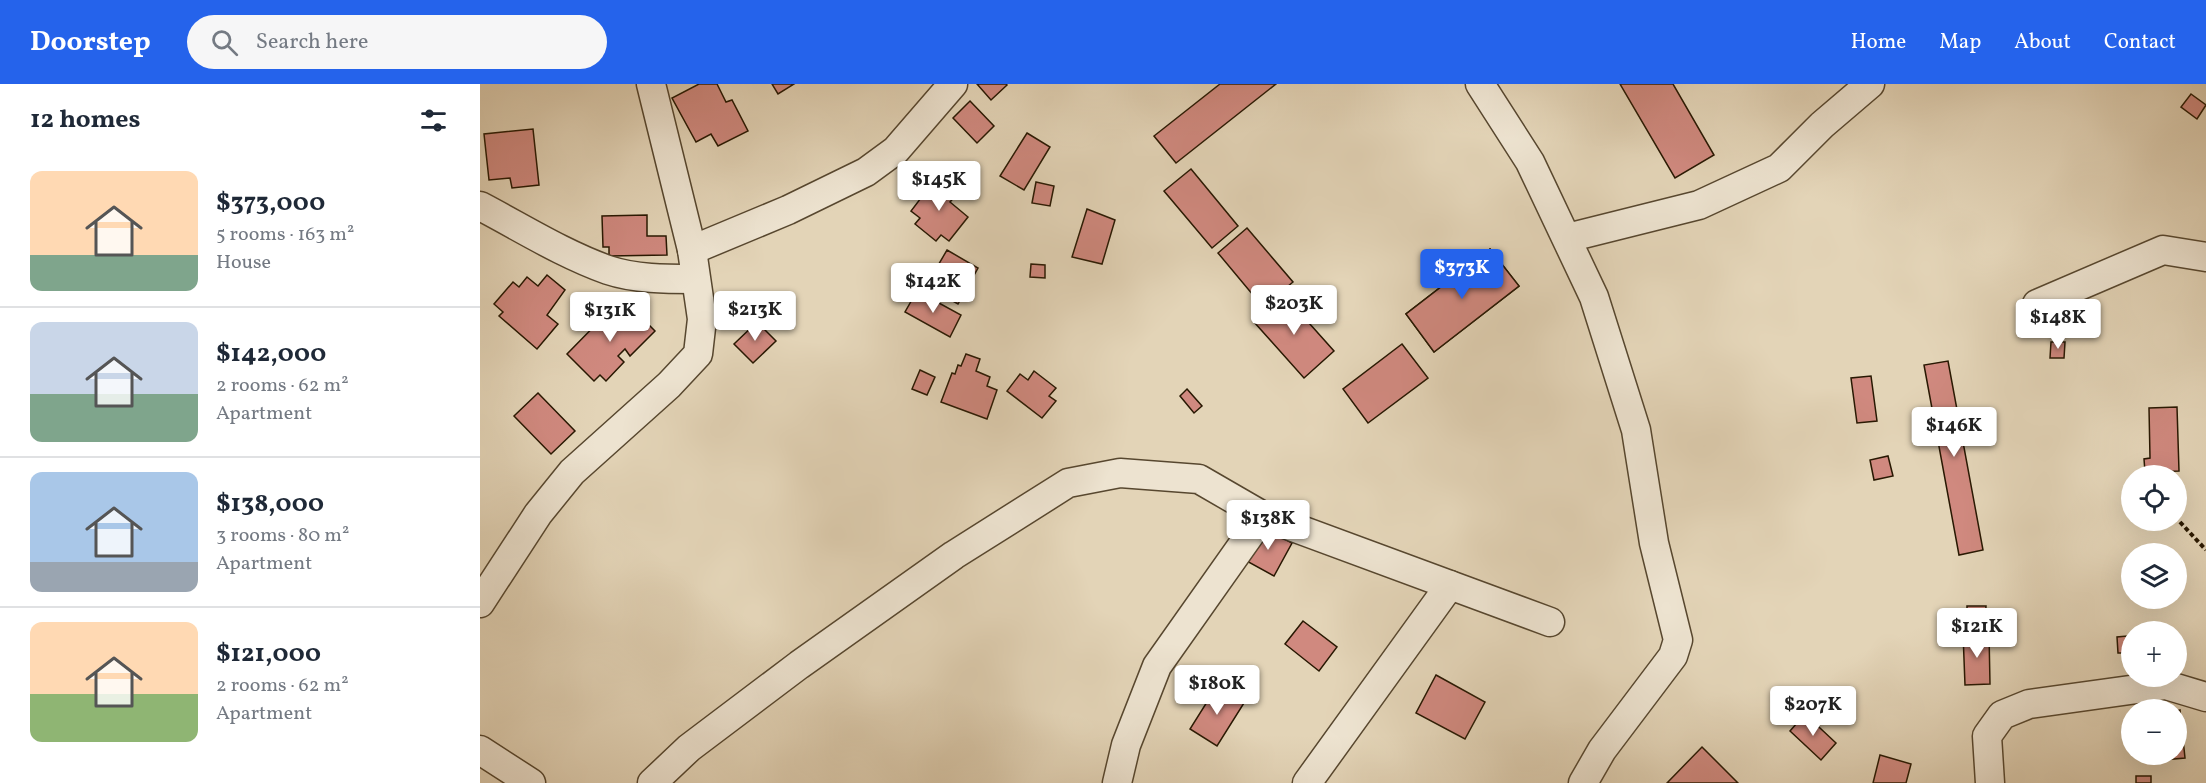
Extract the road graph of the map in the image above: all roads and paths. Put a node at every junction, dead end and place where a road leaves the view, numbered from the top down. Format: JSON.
{"nodes":[{"id":1,"x":651,"y":84,"type":"edge"},
{"id":2,"x":954,"y":84,"type":"edge"},
{"id":3,"x":1480,"y":84,"type":"edge"},
{"id":4,"x":1870,"y":84,"type":"edge"},
{"id":5,"x":480,"y":206,"type":"edge"},
{"id":6,"x":1567,"y":238,"type":"junction"},
{"id":7,"x":692,"y":250,"type":"junction"},
{"id":8,"x":2206,"y":257,"type":"edge"},
{"id":9,"x":694,"y":279,"type":"junction"},
{"id":10,"x":2037,"y":304,"type":"dead end"},
{"id":11,"x":1263,"y":516,"type":"junction"},
{"id":12,"x":2187,"y":530,"type":"edge"},
{"id":13,"x":2206,"y":550,"type":"edge"},
{"id":14,"x":1450,"y":585,"type":"junction"},
{"id":15,"x":480,"y":603,"type":"edge"},
{"id":16,"x":1550,"y":622,"type":"dead end"},
{"id":17,"x":2206,"y":697,"type":"edge"},
{"id":18,"x":480,"y":750,"type":"edge"},
{"id":19,"x":531,"y":783,"type":"edge"},
{"id":20,"x":652,"y":783,"type":"edge"},
{"id":21,"x":1117,"y":783,"type":"edge"},
{"id":22,"x":1307,"y":783,"type":"edge"},
{"id":23,"x":1583,"y":783,"type":"edge"},
{"id":24,"x":1990,"y":783,"type":"edge"}],
"edges":[{"from":1,"to":7,"type":"street"},
{"from":2,"to":7,"type":"street"},
{"from":3,"to":6,"type":"street"},
{"from":4,"to":6,"type":"street"},
{"from":5,"to":9,"type":"street"},
{"from":6,"to":23,"type":"street"},
{"from":7,"to":9,"type":"street"},
{"from":8,"to":10,"type":"street"},
{"from":9,"to":15,"type":"street"},
{"from":11,"to":14,"type":"street"},
{"from":11,"to":20,"type":"street"},
{"from":11,"to":21,"type":"street"},
{"from":12,"to":13,"type":"path"},
{"from":14,"to":16,"type":"street"},
{"from":14,"to":22,"type":"street"},
{"from":17,"to":24,"type":"street"},
{"from":18,"to":19,"type":"street"}]}
